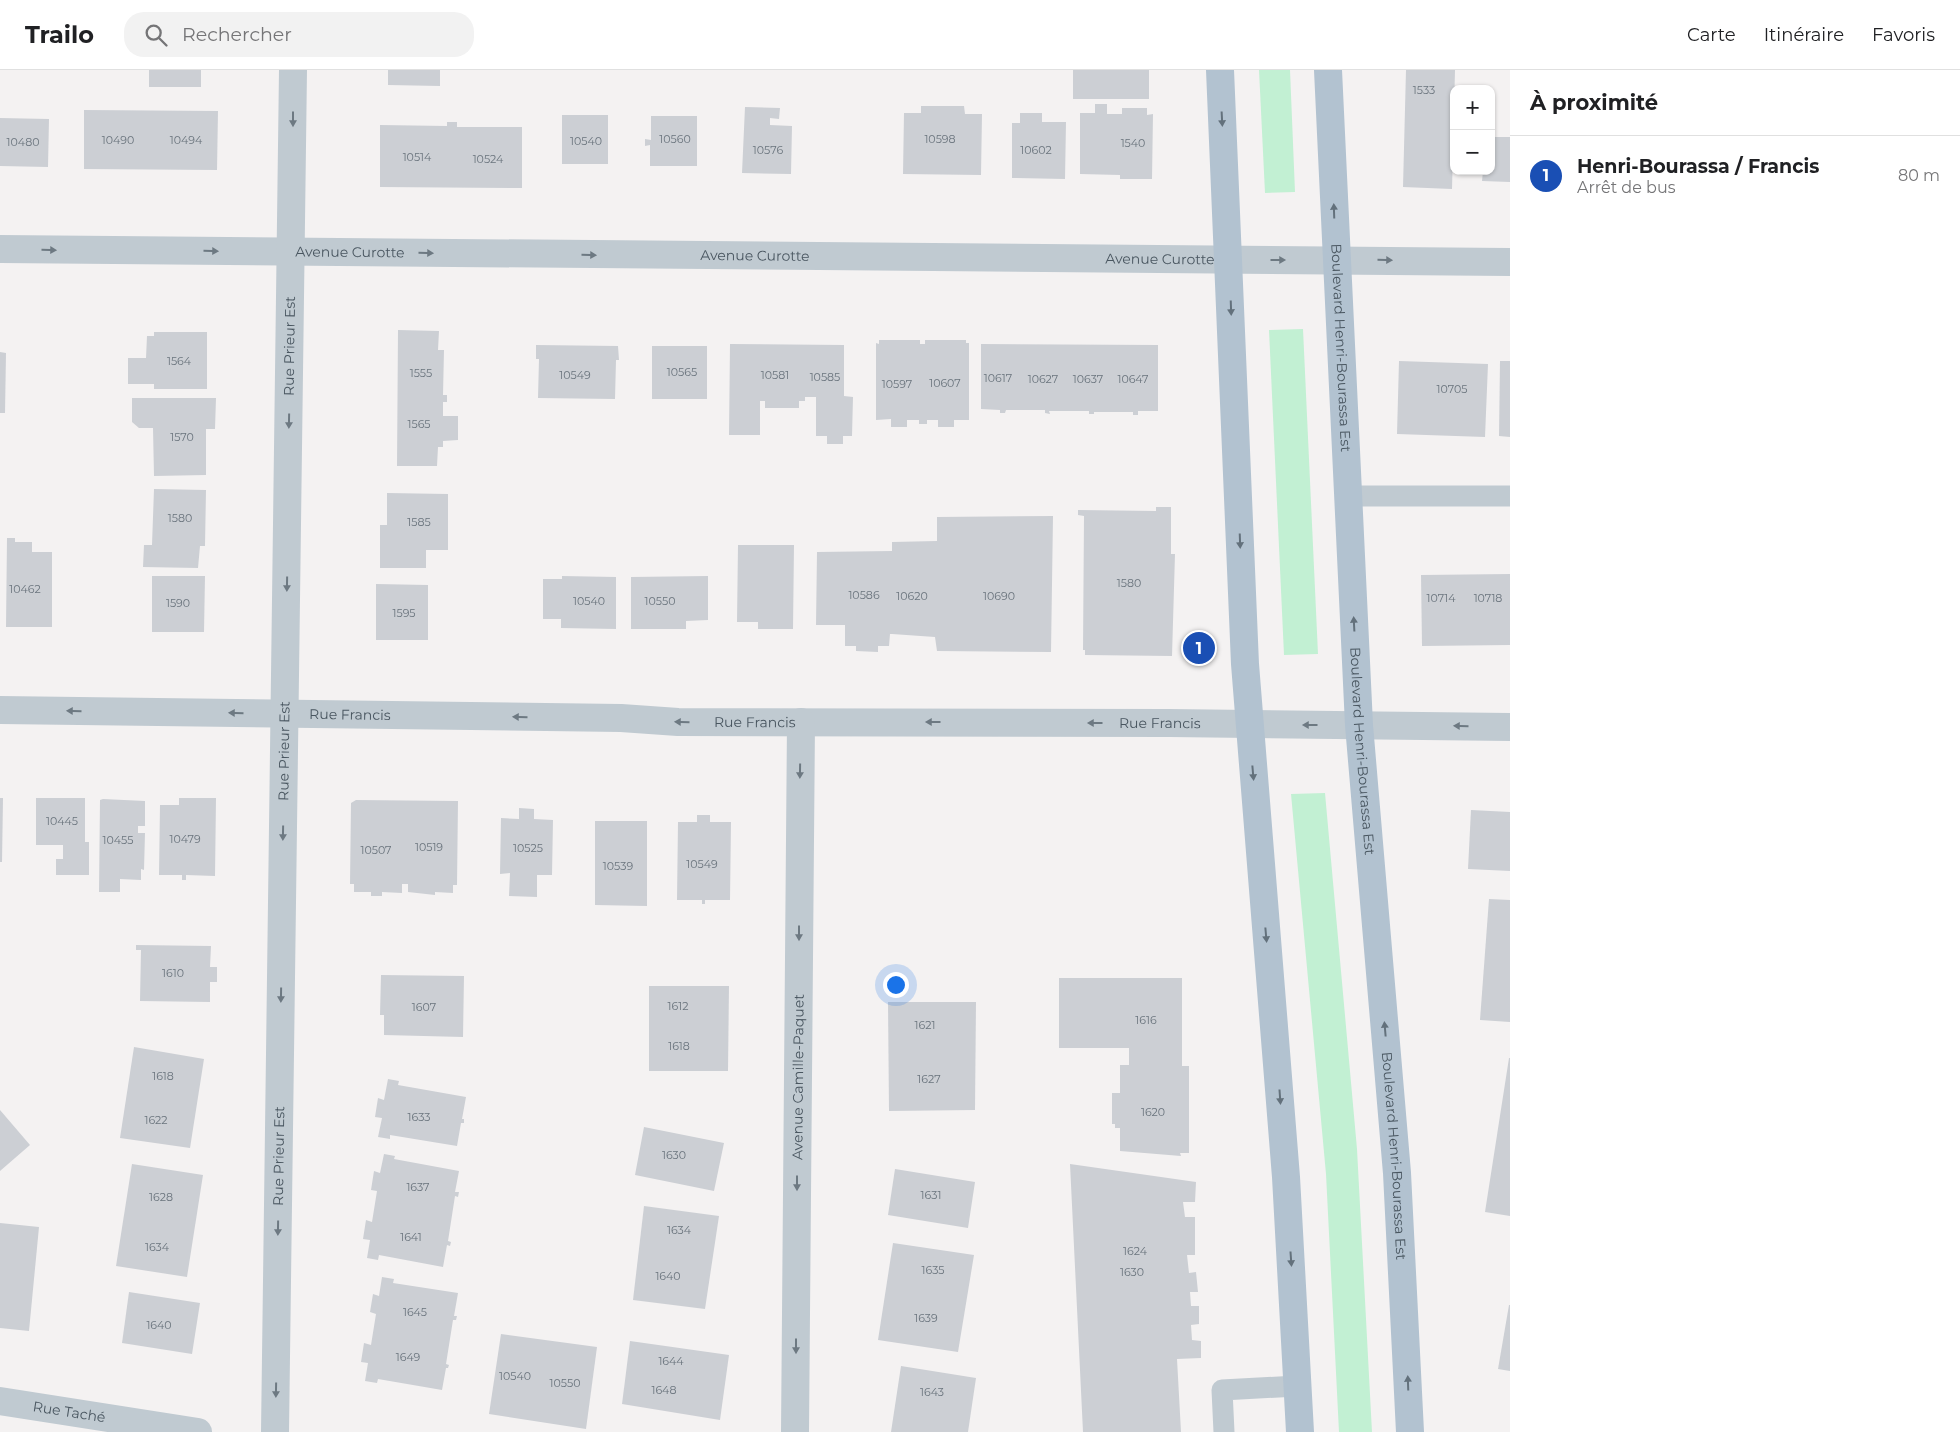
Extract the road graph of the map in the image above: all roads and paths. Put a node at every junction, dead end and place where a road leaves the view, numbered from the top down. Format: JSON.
{"nodes":[{"id":1,"x":293,"y":70,"type":"edge"},
{"id":2,"x":1220,"y":70,"type":"edge"},
{"id":3,"x":1328,"y":70,"type":"edge"},
{"id":4,"x":0,"y":249,"type":"edge"},
{"id":5,"x":292,"y":252,"type":"junction"},
{"id":6,"x":1229,"y":260,"type":"junction"},
{"id":7,"x":1336,"y":260,"type":"junction"},
{"id":8,"x":1510,"y":262,"type":"edge"},
{"id":9,"x":1348,"y":496,"type":"junction"},
{"id":10,"x":1510,"y":496,"type":"edge"},
{"id":11,"x":0,"y":710,"type":"edge"},
{"id":12,"x":285,"y":714,"type":"junction"},
{"id":13,"x":801,"y":722,"type":"junction"},
{"id":14,"x":1249,"y":725,"type":"junction"},
{"id":15,"x":1359,"y":725,"type":"junction"},
{"id":16,"x":1510,"y":727,"type":"edge"},
{"id":17,"x":1297,"y":1386,"type":"junction"},
{"id":18,"x":0,"y":1401,"type":"edge"},
{"id":19,"x":198,"y":1432,"type":"edge"},
{"id":20,"x":275,"y":1432,"type":"edge"},
{"id":21,"x":795,"y":1432,"type":"edge"},
{"id":22,"x":1224,"y":1432,"type":"edge"},
{"id":23,"x":1300,"y":1432,"type":"edge"},
{"id":24,"x":1410,"y":1432,"type":"edge"}],
"edges":[{"from":1,"to":5,"type":"street","name":"Rue Prieur Est","one_way":true},
{"from":2,"to":6,"type":"main road","one_way":true},
{"from":7,"to":3,"type":"main road","name":"Boulevard Henri-Bourassa Est","one_way":true},
{"from":4,"to":5,"type":"street","name":"Avenue Curotte","one_way":true},
{"from":5,"to":6,"type":"street","name":"Avenue Curotte","one_way":true},
{"from":5,"to":12,"type":"street","name":"Rue Prieur Est","one_way":true},
{"from":6,"to":7,"type":"street","name":"Avenue Curotte","one_way":true},
{"from":6,"to":14,"type":"main road","one_way":true},
{"from":7,"to":8,"type":"street","name":"Avenue Curotte","one_way":true},
{"from":7,"to":9,"type":"main road","name":"Boulevard Henri-Bourassa Est"},
{"from":9,"to":10,"type":"lane"},
{"from":15,"to":9,"type":"main road","name":"Boulevard Henri-Bourassa Est","one_way":true},
{"from":12,"to":11,"type":"street","name":"Rue Francis","one_way":true},
{"from":13,"to":12,"type":"street","name":"Rue Francis","one_way":true},
{"from":12,"to":20,"type":"street","name":"Rue Prieur Est","one_way":true},
{"from":14,"to":13,"type":"street","name":"Rue Francis","one_way":true},
{"from":13,"to":21,"type":"street","name":"Avenue Camille-Paquet","one_way":true},
{"from":15,"to":14,"type":"street","name":"Rue Francis","one_way":true},
{"from":14,"to":17,"type":"main road","one_way":true},
{"from":16,"to":15,"type":"street","name":"Rue Francis","one_way":true},
{"from":24,"to":15,"type":"main road","name":"Boulevard Henri-Bourassa Est","one_way":true},
{"from":17,"to":22,"type":"lane"},
{"from":17,"to":23,"type":"main road"},
{"from":18,"to":19,"type":"street","name":"Rue Taché"}]}
